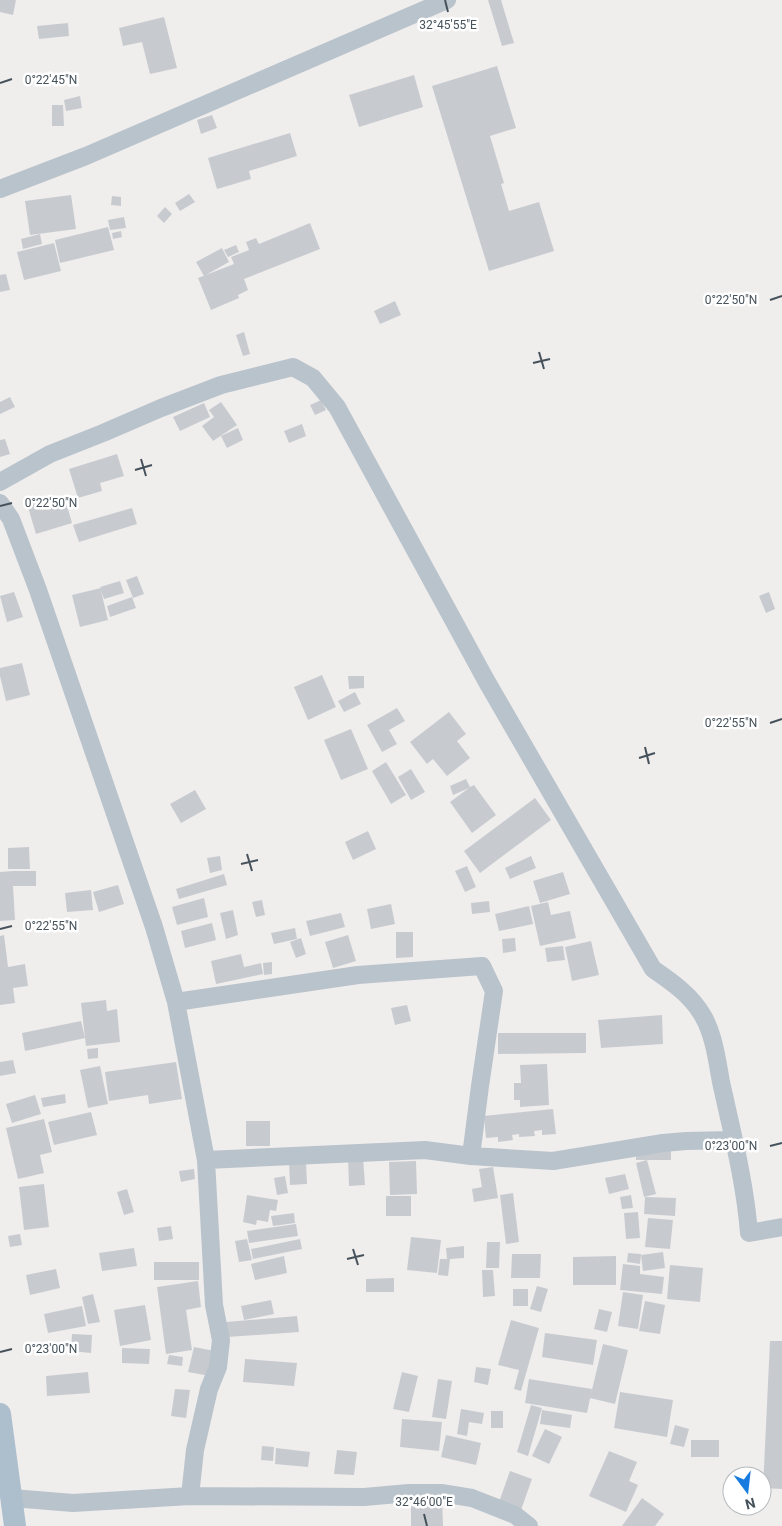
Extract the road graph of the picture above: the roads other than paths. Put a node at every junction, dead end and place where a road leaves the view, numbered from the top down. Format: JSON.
{"nodes":[{"id":1,"x":447,"y":0,"type":"edge"},
{"id":2,"x":0,"y":189,"type":"edge"},
{"id":3,"x":0,"y":482,"type":"edge"},
{"id":4,"x":0,"y":503,"type":"edge"},
{"id":5,"x":176,"y":1002,"type":"junction"},
{"id":6,"x":734,"y":1140,"type":"junction"},
{"id":7,"x":471,"y":1156,"type":"junction"},
{"id":8,"x":206,"y":1160,"type":"junction"},
{"id":9,"x":782,"y":1227,"type":"edge"},
{"id":10,"x":0,"y":1414,"type":"edge"},
{"id":11,"x":2,"y":1446,"type":"edge"},
{"id":12,"x":190,"y":1496,"type":"junction"},
{"id":13,"x":12,"y":1498,"type":"junction"},
{"id":14,"x":15,"y":1526,"type":"edge"},
{"id":15,"x":529,"y":1526,"type":"edge"}],
"edges":[{"from":1,"to":2,"type":"street"},
{"from":3,"to":6,"type":"street"},
{"from":4,"to":5,"type":"street"},
{"from":5,"to":7,"type":"street"},
{"from":5,"to":8,"type":"street"},
{"from":6,"to":7,"type":"street"},
{"from":6,"to":9,"type":"street"},
{"from":7,"to":8,"type":"street"},
{"from":8,"to":12,"type":"street"},
{"from":10,"to":11,"type":"main road"},
{"from":11,"to":13,"type":"main road"},
{"from":12,"to":13,"type":"street"},
{"from":12,"to":15,"type":"street"},
{"from":13,"to":14,"type":"main road"}]}
